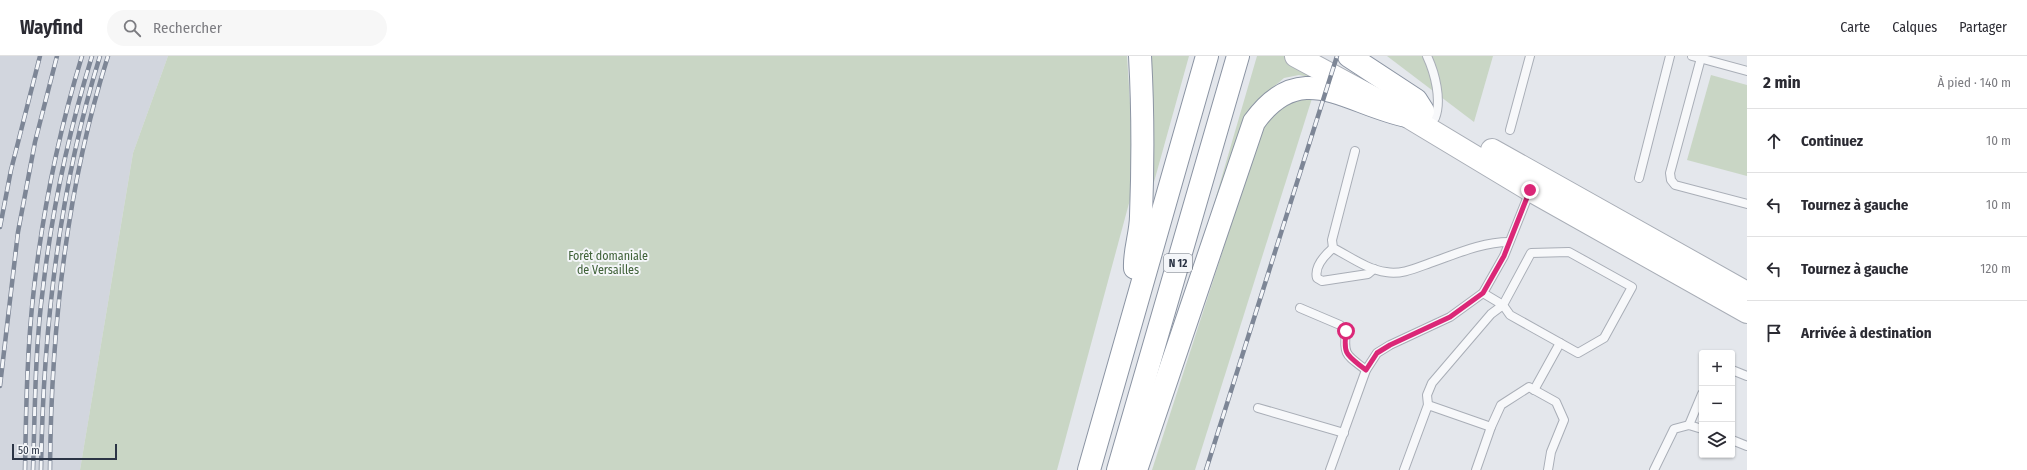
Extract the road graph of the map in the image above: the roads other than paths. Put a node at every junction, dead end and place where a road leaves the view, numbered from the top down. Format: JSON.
{"nodes":[{"id":1,"x":1140,"y":56,"type":"edge"},
{"id":2,"x":1207,"y":56,"type":"edge"},
{"id":3,"x":1238,"y":56,"type":"edge"},
{"id":4,"x":1296,"y":56,"type":"edge"},
{"id":5,"x":1318,"y":56,"type":"edge"},
{"id":6,"x":1349,"y":56,"type":"edge"},
{"id":7,"x":1427,"y":56,"type":"edge"},
{"id":8,"x":1530,"y":56,"type":"edge"},
{"id":9,"x":1670,"y":56,"type":"edge"},
{"id":10,"x":1692,"y":56,"type":"edge"},
{"id":11,"x":1701,"y":58,"type":"junction"},
{"id":12,"x":1747,"y":71,"type":"edge"},
{"id":13,"x":1422,"y":115,"type":"junction"},
{"id":14,"x":1510,"y":130,"type":"dead end"},
{"id":15,"x":1355,"y":150,"type":"dead end"},
{"id":16,"x":1639,"y":178,"type":"dead end"},
{"id":17,"x":1530,"y":190,"type":"junction"},
{"id":18,"x":1747,"y":204,"type":"edge"},
{"id":19,"x":1509,"y":242,"type":"junction"},
{"id":20,"x":1333,"y":248,"type":"junction"},
{"id":21,"x":1374,"y":269,"type":"junction"},
{"id":22,"x":1483,"y":293,"type":"junction"},
{"id":23,"x":1747,"y":293,"type":"edge"},
{"id":24,"x":1139,"y":294,"type":"junction"},
{"id":25,"x":1502,"y":305,"type":"junction"},
{"id":26,"x":1300,"y":308,"type":"dead end"},
{"id":27,"x":1747,"y":312,"type":"edge"},
{"id":28,"x":1560,"y":343,"type":"junction"},
{"id":29,"x":1366,"y":370,"type":"junction"},
{"id":30,"x":1735,"y":371,"type":"edge"},
{"id":31,"x":1747,"y":376,"type":"edge"},
{"id":32,"x":1534,"y":390,"type":"junction"},
{"id":33,"x":1699,"y":401,"type":"edge"},
{"id":34,"x":1428,"y":405,"type":"junction"},
{"id":35,"x":1258,"y":408,"type":"dead end"},
{"id":36,"x":1689,"y":425,"type":"junction"},
{"id":37,"x":1491,"y":427,"type":"junction"},
{"id":38,"x":1699,"y":428,"type":"edge"},
{"id":39,"x":1344,"y":433,"type":"junction"},
{"id":40,"x":1735,"y":441,"type":"edge"},
{"id":41,"x":1747,"y":446,"type":"edge"},
{"id":42,"x":1089,"y":470,"type":"edge"},
{"id":43,"x":1118,"y":470,"type":"edge"},
{"id":44,"x":1136,"y":470,"type":"edge"},
{"id":45,"x":1330,"y":470,"type":"edge"},
{"id":46,"x":1404,"y":470,"type":"edge"},
{"id":47,"x":1476,"y":470,"type":"edge"},
{"id":48,"x":1548,"y":470,"type":"edge"},
{"id":49,"x":1654,"y":470,"type":"edge"}],
"edges":[{"from":1,"to":24,"type":"main road"},
{"from":2,"to":24,"type":"main road","number":"N 12"},
{"from":3,"to":43,"type":"main road","number":"N 12"},
{"from":4,"to":13,"type":"main road"},
{"from":5,"to":13,"type":"main road"},
{"from":6,"to":13,"type":"main road"},
{"from":7,"to":13,"type":"lane"},
{"from":8,"to":14,"type":"lane"},
{"from":9,"to":16,"type":"lane"},
{"from":10,"to":11,"type":"lane"},
{"from":11,"to":12,"type":"lane"},
{"from":11,"to":18,"type":"lane"},
{"from":13,"to":17,"type":"main road"},
{"from":13,"to":23,"type":"main road"},
{"from":13,"to":44,"type":"main road"},
{"from":15,"to":20,"type":"lane"},
{"from":17,"to":19,"type":"lane"},
{"from":17,"to":27,"type":"main road"},
{"from":19,"to":21,"type":"lane"},
{"from":19,"to":22,"type":"lane"},
{"from":20,"to":21,"type":"lane"},
{"from":20,"to":21,"type":"lane"},
{"from":22,"to":25,"type":"lane"},
{"from":22,"to":29,"type":"lane"},
{"from":24,"to":42,"type":"main road","number":"N 12"},
{"from":25,"to":28,"type":"lane"},
{"from":25,"to":28,"type":"lane"},
{"from":25,"to":34,"type":"lane"},
{"from":26,"to":29,"type":"lane"},
{"from":28,"to":32,"type":"lane"},
{"from":29,"to":39,"type":"lane"},
{"from":30,"to":31,"type":"lane"},
{"from":32,"to":37,"type":"lane"},
{"from":32,"to":48,"type":"lane"},
{"from":33,"to":36,"type":"lane"},
{"from":34,"to":37,"type":"lane"},
{"from":34,"to":46,"type":"lane"},
{"from":35,"to":39,"type":"lane"},
{"from":36,"to":38,"type":"lane"},
{"from":36,"to":49,"type":"lane"},
{"from":37,"to":47,"type":"lane"},
{"from":39,"to":45,"type":"lane"},
{"from":40,"to":41,"type":"lane"}]}
